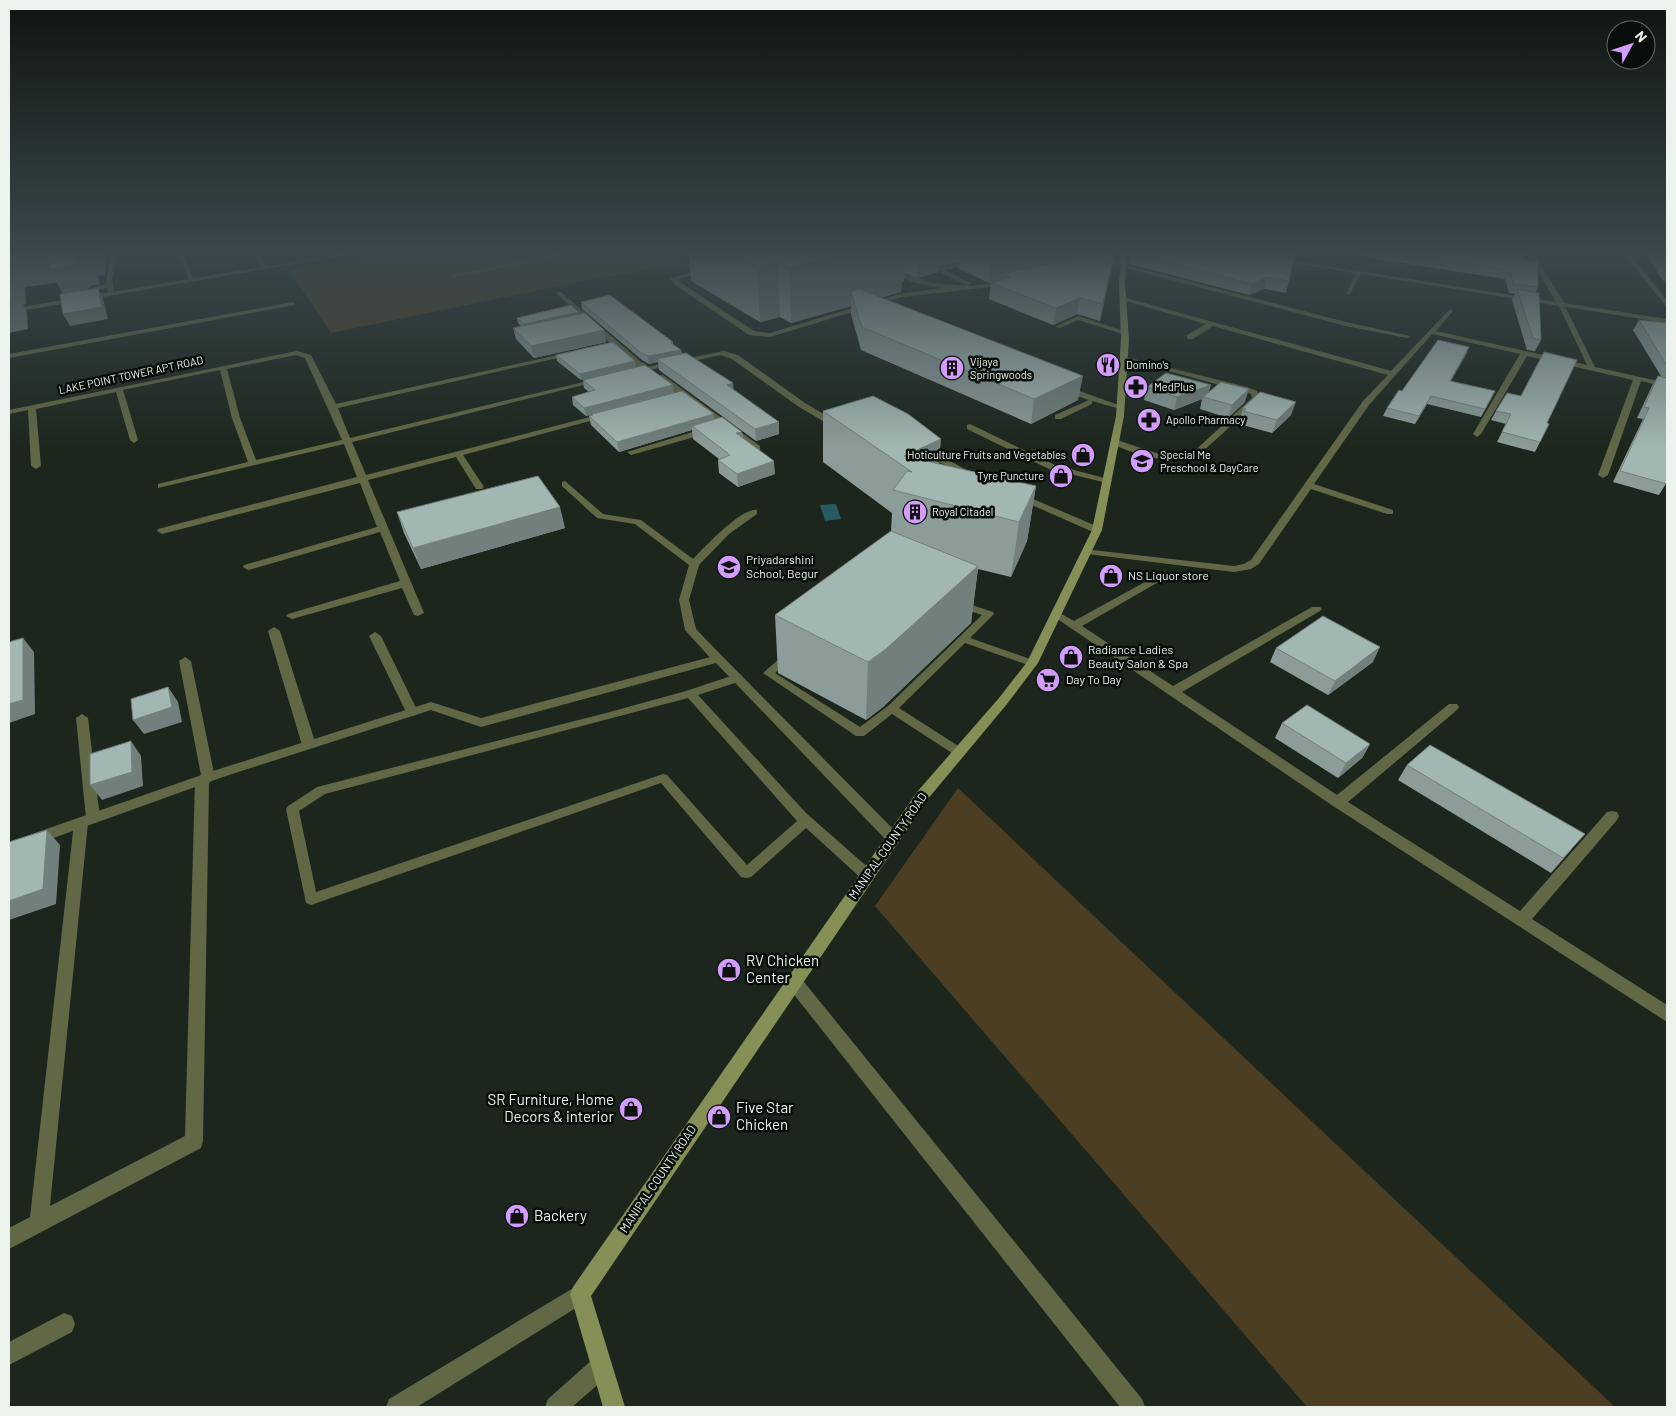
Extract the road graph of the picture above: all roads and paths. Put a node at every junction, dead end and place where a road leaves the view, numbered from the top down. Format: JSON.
{"nodes":[{"id":1,"x":217,"y":318,"type":"edge"},
{"id":2,"x":729,"y":318,"type":"edge"},
{"id":3,"x":825,"y":318,"type":"edge"},
{"id":4,"x":1078,"y":318,"type":"edge"},
{"id":5,"x":1078,"y":318,"type":"edge"},
{"id":6,"x":1124,"y":318,"type":"edge"},
{"id":7,"x":1190,"y":318,"type":"edge"},
{"id":8,"x":1325,"y":318,"type":"edge"},
{"id":9,"x":1444,"y":318,"type":"edge"},
{"id":10,"x":1568,"y":318,"type":"edge"},
{"id":11,"x":1649,"y":318,"type":"edge"},
{"id":12,"x":589,"y":320,"type":"joint"},
{"id":13,"x":1667,"y":321,"type":"edge"},
{"id":14,"x":580,"y":322,"type":"edge"},
{"id":15,"x":1211,"y":324,"type":"junction"},
{"id":16,"x":1058,"y":327,"type":"edge"},
{"id":17,"x":1431,"y":332,"type":"junction"},
{"id":18,"x":1125,"y":333,"type":"junction"},
{"id":19,"x":1408,"y":336,"type":"dead end"},
{"id":20,"x":1190,"y":337,"type":"dead end"},
{"id":21,"x":615,"y":344,"type":"junction"},
{"id":22,"x":606,"y":346,"type":"edge"},
{"id":23,"x":580,"y":352,"type":"edge"},
{"id":24,"x":1524,"y":354,"type":"junction"},
{"id":25,"x":9,"y":356,"type":"edge"},
{"id":26,"x":1124,"y":357,"type":"junction"},
{"id":27,"x":223,"y":367,"type":"junction"},
{"id":28,"x":648,"y":368,"type":"junction"},
{"id":29,"x":1592,"y":368,"type":"junction"},
{"id":30,"x":1394,"y":374,"type":"junction"},
{"id":31,"x":1638,"y":378,"type":"junction"},
{"id":32,"x":1667,"y":385,"type":"edge"},
{"id":33,"x":1061,"y":387,"type":"edge"},
{"id":34,"x":119,"y":390,"type":"junction"},
{"id":35,"x":1079,"y":395,"type":"junction"},
{"id":36,"x":1088,"y":402,"type":"junction"},
{"id":37,"x":32,"y":407,"type":"junction"},
{"id":38,"x":333,"y":407,"type":"junction"},
{"id":39,"x":1120,"y":409,"type":"junction"},
{"id":40,"x":9,"y":412,"type":"edge"},
{"id":41,"x":619,"y":412,"type":"edge"},
{"id":42,"x":850,"y":412,"type":"edge"},
{"id":43,"x":1058,"y":416,"type":"dead end"},
{"id":44,"x":725,"y":425,"type":"junction"},
{"id":45,"x":970,"y":427,"type":"dead end"},
{"id":46,"x":1477,"y":434,"type":"dead end"},
{"id":47,"x":134,"y":440,"type":"dead end"},
{"id":48,"x":347,"y":441,"type":"junction"},
{"id":49,"x":1114,"y":442,"type":"junction"},
{"id":50,"x":916,"y":445,"type":"edge"},
{"id":51,"x":757,"y":448,"type":"edge"},
{"id":52,"x":631,"y":452,"type":"dead end"},
{"id":53,"x":458,"y":454,"type":"junction"},
{"id":54,"x":253,"y":464,"type":"junction"},
{"id":55,"x":36,"y":466,"type":"dead end"},
{"id":56,"x":1603,"y":475,"type":"dead end"},
{"id":57,"x":975,"y":477,"type":"edge"},
{"id":58,"x":363,"y":479,"type":"junction"},
{"id":59,"x":1107,"y":480,"type":"junction"},
{"id":60,"x":565,"y":484,"type":"dead end"},
{"id":61,"x":1308,"y":485,"type":"junction"},
{"id":62,"x":161,"y":486,"type":"dead end"},
{"id":63,"x":479,"y":487,"type":"dead end"},
{"id":64,"x":1010,"y":492,"type":"edge"},
{"id":65,"x":754,"y":512,"type":"dead end"},
{"id":66,"x":1390,"y":512,"type":"dead end"},
{"id":67,"x":384,"y":528,"type":"junction"},
{"id":68,"x":1097,"y":530,"type":"junction"},
{"id":69,"x":162,"y":531,"type":"dead end"},
{"id":70,"x":1087,"y":551,"type":"junction"},
{"id":71,"x":694,"y":564,"type":"junction"},
{"id":72,"x":248,"y":567,"type":"dead end"},
{"id":73,"x":1165,"y":574,"type":"dead end"},
{"id":74,"x":406,"y":583,"type":"junction"},
{"id":75,"x":953,"y":601,"type":"edge"},
{"id":76,"x":1316,"y":610,"type":"dead end"},
{"id":77,"x":418,"y":613,"type":"dead end"},
{"id":78,"x":1056,"y":614,"type":"junction"},
{"id":79,"x":292,"y":616,"type":"dead end"},
{"id":80,"x":1073,"y":626,"type":"junction"},
{"id":81,"x":274,"y":631,"type":"dead end"},
{"id":82,"x":375,"y":636,"type":"dead end"},
{"id":83,"x":963,"y":639,"type":"junction"},
{"id":84,"x":798,"y":649,"type":"edge"},
{"id":85,"x":718,"y":658,"type":"junction"},
{"id":86,"x":185,"y":660,"type":"dead end"},
{"id":87,"x":1032,"y":663,"type":"junction"},
{"id":88,"x":737,"y":678,"type":"junction"},
{"id":89,"x":1173,"y":692,"type":"junction"},
{"id":90,"x":690,"y":694,"type":"junction"},
{"id":91,"x":1454,"y":707,"type":"dead end"},
{"id":92,"x":892,"y":709,"type":"junction"},
{"id":93,"x":412,"y":712,"type":"junction"},
{"id":94,"x":82,"y":718,"type":"dead end"},
{"id":95,"x":309,"y":745,"type":"junction"},
{"id":96,"x":960,"y":752,"type":"junction"},
{"id":97,"x":205,"y":779,"type":"junction"},
{"id":98,"x":1338,"y":802,"type":"junction"},
{"id":99,"x":1612,"y":816,"type":"dead end"},
{"id":100,"x":802,"y":817,"type":"junction"},
{"id":101,"x":87,"y":820,"type":"junction"},
{"id":102,"x":893,"y":838,"type":"junction"},
{"id":103,"x":9,"y":848,"type":"edge"},
{"id":104,"x":867,"y":875,"type":"junction"},
{"id":105,"x":1521,"y":920,"type":"junction"},
{"id":106,"x":794,"y":982,"type":"junction"},
{"id":107,"x":1667,"y":1014,"type":"edge"},
{"id":108,"x":39,"y":1222,"type":"junction"},
{"id":109,"x":9,"y":1239,"type":"edge"},
{"id":110,"x":580,"y":1294,"type":"junction"},
{"id":111,"x":64,"y":1324,"type":"dead end"},
{"id":112,"x":9,"y":1354,"type":"edge"},
{"id":113,"x":602,"y":1366,"type":"junction"},
{"id":114,"x":397,"y":1407,"type":"edge"},
{"id":115,"x":556,"y":1407,"type":"edge"},
{"id":116,"x":614,"y":1407,"type":"edge"},
{"id":117,"x":1134,"y":1407,"type":"edge"}],
"edges":[{"from":1,"to":25,"type":"street"},
{"from":2,"to":3,"type":"street"},
{"from":4,"to":18,"type":"lane"},
{"from":5,"to":16,"type":"lane"},
{"from":6,"to":18,"type":"main road","name":"MANIPAL COUNTY ROAD"},
{"from":7,"to":15,"type":"street"},
{"from":8,"to":19,"type":"lane"},
{"from":9,"to":17,"type":"street"},
{"from":10,"to":29,"type":"street"},
{"from":11,"to":13,"type":"street"},
{"from":12,"to":14,"type":"street"},
{"from":12,"to":21,"type":"street"},
{"from":15,"to":20,"type":"street"},
{"from":15,"to":30,"type":"street"},
{"from":17,"to":24,"type":"street"},
{"from":17,"to":30,"type":"street"},
{"from":18,"to":26,"type":"main road","name":"MANIPAL COUNTY ROAD"},
{"from":21,"to":22,"type":"street"},
{"from":21,"to":28,"type":"street"},
{"from":23,"to":38,"type":"street"},
{"from":24,"to":29,"type":"street"},
{"from":24,"to":46,"type":"street"},
{"from":26,"to":39,"type":"main road","name":"MANIPAL COUNTY ROAD"},
{"from":26,"to":49,"type":"lane"},
{"from":27,"to":34,"type":"street","name":"LAKE POINT TOWER APT ROAD"},
{"from":27,"to":38,"type":"street","name":"LAKE POINT TOWER APT ROAD"},
{"from":27,"to":54,"type":"street"},
{"from":28,"to":42,"type":"street"},
{"from":28,"to":44,"type":"street"},
{"from":28,"to":48,"type":"street"},
{"from":29,"to":31,"type":"street"},
{"from":30,"to":61,"type":"street"},
{"from":31,"to":32,"type":"street"},
{"from":31,"to":56,"type":"street"},
{"from":33,"to":35,"type":"street"},
{"from":34,"to":37,"type":"street","name":"LAKE POINT TOWER APT ROAD"},
{"from":34,"to":47,"type":"street"},
{"from":35,"to":36,"type":"street"},
{"from":35,"to":39,"type":"street"},
{"from":36,"to":39,"type":"street"},
{"from":36,"to":43,"type":"street"},
{"from":37,"to":40,"type":"street","name":"LAKE POINT TOWER APT ROAD"},
{"from":37,"to":55,"type":"street"},
{"from":38,"to":48,"type":"street"},
{"from":39,"to":49,"type":"main road","name":"MANIPAL COUNTY ROAD"},
{"from":41,"to":53,"type":"street"},
{"from":44,"to":51,"type":"street"},
{"from":44,"to":52,"type":"street"},
{"from":45,"to":59,"type":"street"},
{"from":48,"to":54,"type":"street"},
{"from":48,"to":58,"type":"street"},
{"from":49,"to":59,"type":"main road","name":"MANIPAL COUNTY ROAD"},
{"from":50,"to":57,"type":"street"},
{"from":53,"to":58,"type":"street"},
{"from":53,"to":63,"type":"street"},
{"from":54,"to":62,"type":"street"},
{"from":58,"to":67,"type":"street"},
{"from":58,"to":69,"type":"street"},
{"from":59,"to":68,"type":"main road","name":"MANIPAL COUNTY ROAD"},
{"from":60,"to":71,"type":"street"},
{"from":61,"to":66,"type":"street"},
{"from":61,"to":70,"type":"street"},
{"from":64,"to":68,"type":"street"},
{"from":65,"to":71,"type":"street"},
{"from":67,"to":72,"type":"street"},
{"from":67,"to":74,"type":"street"},
{"from":68,"to":70,"type":"main road","name":"MANIPAL COUNTY ROAD"},
{"from":70,"to":78,"type":"main road","name":"MANIPAL COUNTY ROAD"},
{"from":71,"to":85,"type":"street"},
{"from":73,"to":80,"type":"street"},
{"from":74,"to":77,"type":"street"},
{"from":74,"to":79,"type":"street"},
{"from":75,"to":83,"type":"lane"},
{"from":76,"to":89,"type":"street"},
{"from":78,"to":80,"type":"street"},
{"from":78,"to":87,"type":"main road","name":"MANIPAL COUNTY ROAD"},
{"from":80,"to":89,"type":"street"},
{"from":81,"to":95,"type":"street"},
{"from":82,"to":93,"type":"street"},
{"from":83,"to":87,"type":"lane"},
{"from":83,"to":92,"type":"lane"},
{"from":84,"to":92,"type":"lane"},
{"from":85,"to":88,"type":"street"},
{"from":85,"to":93,"type":"street"},
{"from":86,"to":97,"type":"street"},
{"from":87,"to":96,"type":"main road","name":"MANIPAL COUNTY ROAD"},
{"from":88,"to":90,"type":"lane"},
{"from":88,"to":102,"type":"street"},
{"from":89,"to":98,"type":"street"},
{"from":90,"to":100,"type":"lane"},
{"from":90,"to":100,"type":"lane"},
{"from":91,"to":98,"type":"street"},
{"from":92,"to":96,"type":"lane"},
{"from":93,"to":95,"type":"street"},
{"from":94,"to":101,"type":"street"},
{"from":95,"to":97,"type":"street"},
{"from":96,"to":102,"type":"main road","name":"MANIPAL COUNTY ROAD"},
{"from":97,"to":101,"type":"street"},
{"from":97,"to":108,"type":"street"},
{"from":98,"to":105,"type":"street"},
{"from":99,"to":105,"type":"street"},
{"from":100,"to":104,"type":"lane"},
{"from":101,"to":103,"type":"street"},
{"from":101,"to":108,"type":"street"},
{"from":102,"to":104,"type":"main road","name":"MANIPAL COUNTY ROAD"},
{"from":104,"to":106,"type":"main road","name":"MANIPAL COUNTY ROAD"},
{"from":105,"to":107,"type":"street"},
{"from":106,"to":110,"type":"main road","name":"MANIPAL COUNTY ROAD"},
{"from":106,"to":117,"type":"street"},
{"from":108,"to":109,"type":"street"},
{"from":110,"to":113,"type":"main road"},
{"from":110,"to":114,"type":"street"},
{"from":111,"to":112,"type":"street"},
{"from":113,"to":115,"type":"street"},
{"from":113,"to":116,"type":"main road"}]}
